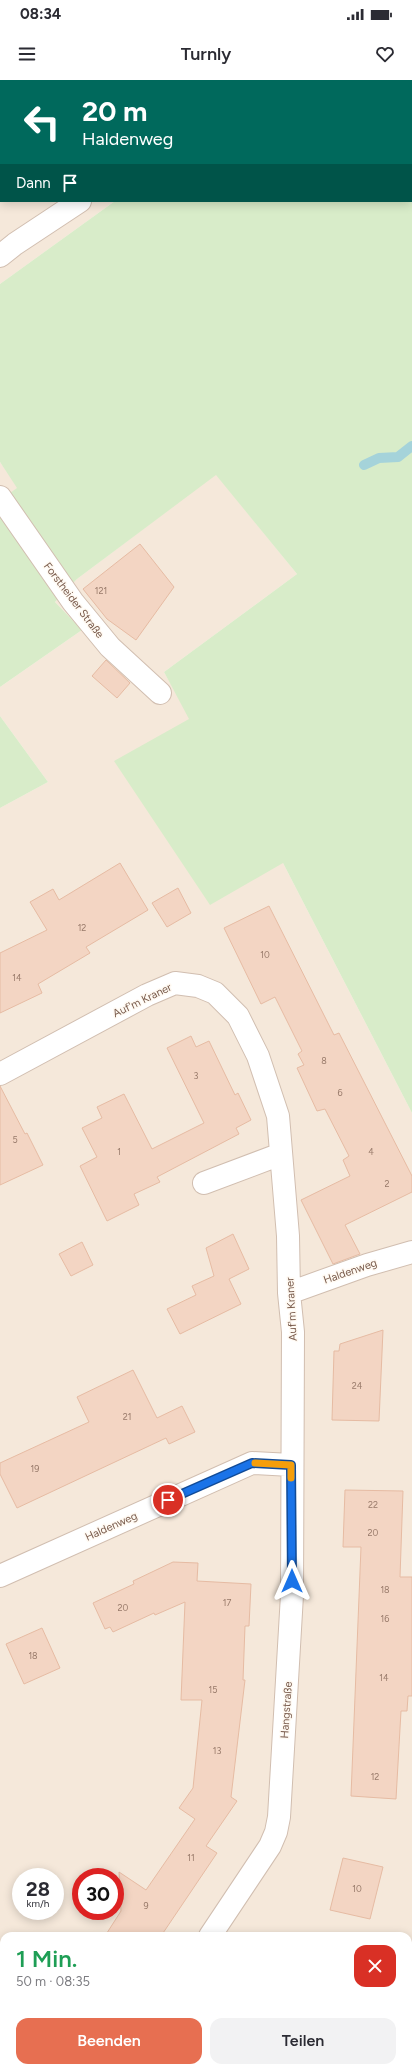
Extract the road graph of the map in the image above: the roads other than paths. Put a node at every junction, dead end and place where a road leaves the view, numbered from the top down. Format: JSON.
{"nodes":[{"id":1,"x":79,"y":202,"type":"edge"},
{"id":2,"x":0,"y":256,"type":"edge"},
{"id":3,"x":0,"y":497,"type":"edge"},
{"id":4,"x":160,"y":693,"type":"dead end"},
{"id":5,"x":0,"y":1074,"type":"edge"},
{"id":6,"x":281,"y":1154,"type":"junction"},
{"id":7,"x":204,"y":1183,"type":"dead end"},
{"id":8,"x":412,"y":1252,"type":"edge"},
{"id":9,"x":289,"y":1293,"type":"junction"},
{"id":10,"x":291,"y":1465,"type":"junction"},
{"id":11,"x":0,"y":1576,"type":"edge"},
{"id":12,"x":213,"y":1932,"type":"edge"}],
"edges":[{"from":1,"to":2,"type":"street"},
{"from":3,"to":4,"type":"street","name":"Forstheider Straße"},
{"from":5,"to":6,"type":"street","name":"Auf'm Kraner"},
{"from":6,"to":7,"type":"street"},
{"from":6,"to":9,"type":"street","name":"Auf'm Kraner"},
{"from":8,"to":9,"type":"street","name":"Haldenweg"},
{"from":9,"to":10,"type":"street","name":"Auf'm Kraner"},
{"from":10,"to":11,"type":"street","name":"Haldenweg"},
{"from":10,"to":12,"type":"street","name":"Hangstraße"}]}
